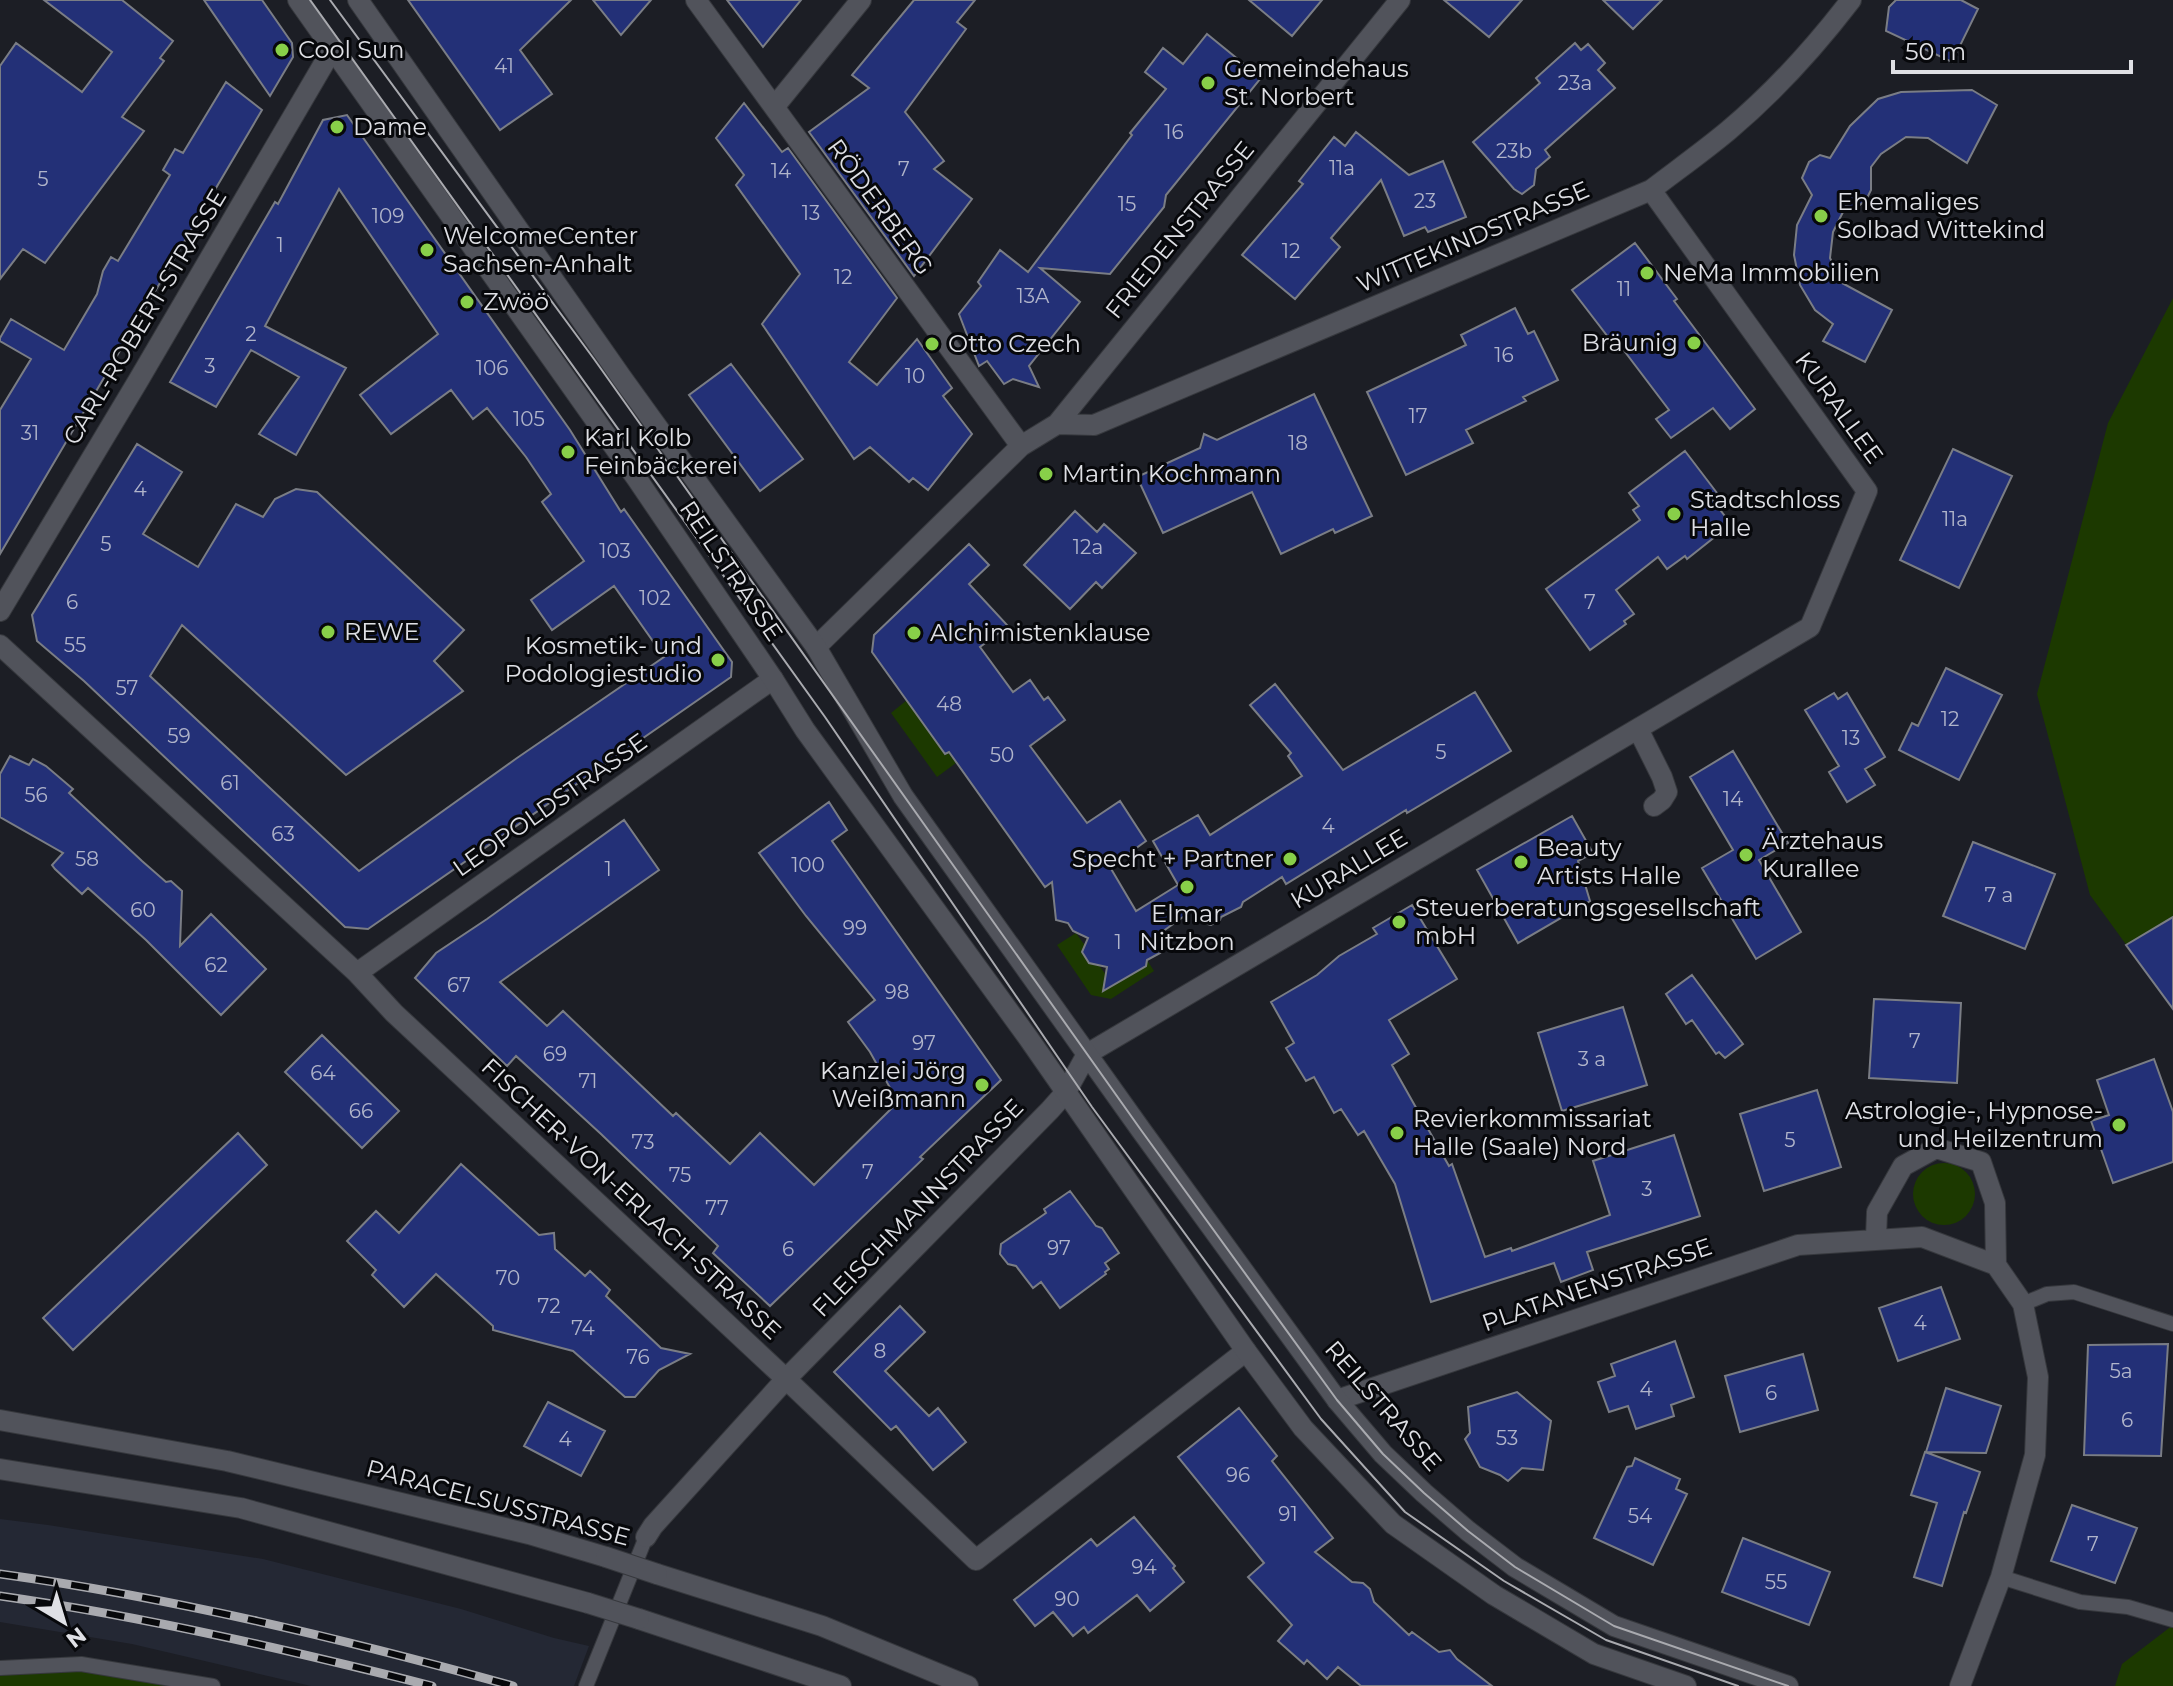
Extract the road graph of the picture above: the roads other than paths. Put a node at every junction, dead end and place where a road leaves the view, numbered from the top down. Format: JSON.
{"nodes":[{"id":1,"x":298,"y":0,"type":"edge"},
{"id":2,"x":696,"y":0,"type":"edge"},
{"id":3,"x":861,"y":0,"type":"edge"},
{"id":4,"x":1400,"y":0,"type":"edge"},
{"id":5,"x":1851,"y":0,"type":"edge"},
{"id":6,"x":363,"y":2,"type":"edge"},
{"id":7,"x":333,"y":48,"type":"junction"},
{"id":8,"x":775,"y":106,"type":"junction"},
{"id":9,"x":1651,"y":190,"type":"junction"},
{"id":10,"x":1057,"y":424,"type":"junction"},
{"id":11,"x":1021,"y":446,"type":"junction"},
{"id":12,"x":0,"y":611,"type":"edge"},
{"id":13,"x":0,"y":645,"type":"edge"},
{"id":14,"x":816,"y":647,"type":"junction"},
{"id":15,"x":773,"y":679,"type":"junction"},
{"id":16,"x":1638,"y":729,"type":"junction"},
{"id":17,"x":1654,"y":806,"type":"dead end"},
{"id":18,"x":357,"y":973,"type":"junction"},
{"id":19,"x":1087,"y":1054,"type":"junction"},
{"id":20,"x":1066,"y":1092,"type":"junction"},
{"id":21,"x":1876,"y":1238,"type":"junction"},
{"id":22,"x":1996,"y":1265,"type":"junction"},
{"id":23,"x":2023,"y":1304,"type":"junction"},
{"id":24,"x":2173,"y":1324,"type":"edge"},
{"id":25,"x":1246,"y":1351,"type":"junction"},
{"id":26,"x":786,"y":1379,"type":"junction"},
{"id":27,"x":1337,"y":1400,"type":"junction"},
{"id":28,"x":0,"y":1420,"type":"edge"},
{"id":29,"x":0,"y":1469,"type":"edge"},
{"id":30,"x":646,"y":1537,"type":"joint"},
{"id":31,"x":2001,"y":1577,"type":"junction"},
{"id":32,"x":2173,"y":1620,"type":"edge"},
{"id":33,"x":0,"y":1668,"type":"edge"},
{"id":34,"x":213,"y":1686,"type":"edge"},
{"id":35,"x":586,"y":1686,"type":"edge"},
{"id":36,"x":841,"y":1686,"type":"edge"},
{"id":37,"x":968,"y":1686,"type":"edge"},
{"id":38,"x":1686,"y":1686,"type":"edge"},
{"id":39,"x":1788,"y":1686,"type":"edge"},
{"id":40,"x":1960,"y":1686,"type":"edge"}],
"edges":[{"from":1,"to":7,"type":"street","name":"REILSTRASSE"},
{"from":2,"to":8,"type":"street","name":"RÖDERBERG"},
{"from":3,"to":8,"type":"street"},
{"from":4,"to":10,"type":"street","name":"FRIEDENSTRASSE"},
{"from":5,"to":9,"type":"street","name":"WITTEKINDSTRASSE"},
{"from":6,"to":14,"type":"street","name":"REILSTRASSE"},
{"from":7,"to":12,"type":"street","name":"CARL-ROBERT-STRASSE"},
{"from":7,"to":15,"type":"street","name":"REILSTRASSE"},
{"from":8,"to":11,"type":"street","name":"RÖDERBERG"},
{"from":9,"to":10,"type":"street","name":"WITTEKINDSTRASSE"},
{"from":9,"to":16,"type":"street","name":"KURALLEE"},
{"from":10,"to":11,"type":"street","name":"FRIEDENSTRASSE"},
{"from":11,"to":14,"type":"street","name":"FRIEDENSTRASSE"},
{"from":13,"to":18,"type":"street","name":"FISCHER-VON-ERLACH-STRASSE"},
{"from":14,"to":19,"type":"street","name":"REILSTRASSE"},
{"from":15,"to":18,"type":"street","name":"LEOPOLDSTRASSE"},
{"from":15,"to":20,"type":"street","name":"REILSTRASSE"},
{"from":16,"to":17,"type":"street"},
{"from":16,"to":19,"type":"street","name":"KURALLEE"},
{"from":18,"to":26,"type":"street","name":"FISCHER-VON-ERLACH-STRASSE"},
{"from":19,"to":20,"type":"street"},
{"from":19,"to":27,"type":"street","name":"REILSTRASSE"},
{"from":20,"to":25,"type":"street","name":"REILSTRASSE"},
{"from":20,"to":26,"type":"street","name":"FLEISCHMANNSTRASSE"},
{"from":21,"to":22,"type":"street","name":"PLATANENSTRASSE"},
{"from":21,"to":22,"type":"street"},
{"from":21,"to":27,"type":"street","name":"PLATANENSTRASSE"},
{"from":22,"to":23,"type":"street"},
{"from":23,"to":24,"type":"lane"},
{"from":23,"to":31,"type":"street"},
{"from":25,"to":26,"type":"street","name":"FISCHER-VON-ERLACH-STRASSE"},
{"from":25,"to":38,"type":"street","name":"REILSTRASSE"},
{"from":26,"to":30,"type":"street","name":"FLEISCHMANNSTRASSE"},
{"from":27,"to":39,"type":"street","name":"REILSTRASSE"},
{"from":28,"to":37,"type":"street","name":"PARACELSUSSTRASSE","bridge":true},
{"from":29,"to":36,"type":"street","bridge":true},
{"from":30,"to":35,"type":"lane"},
{"from":31,"to":32,"type":"lane"},
{"from":31,"to":40,"type":"street"},
{"from":33,"to":34,"type":"lane"}]}
